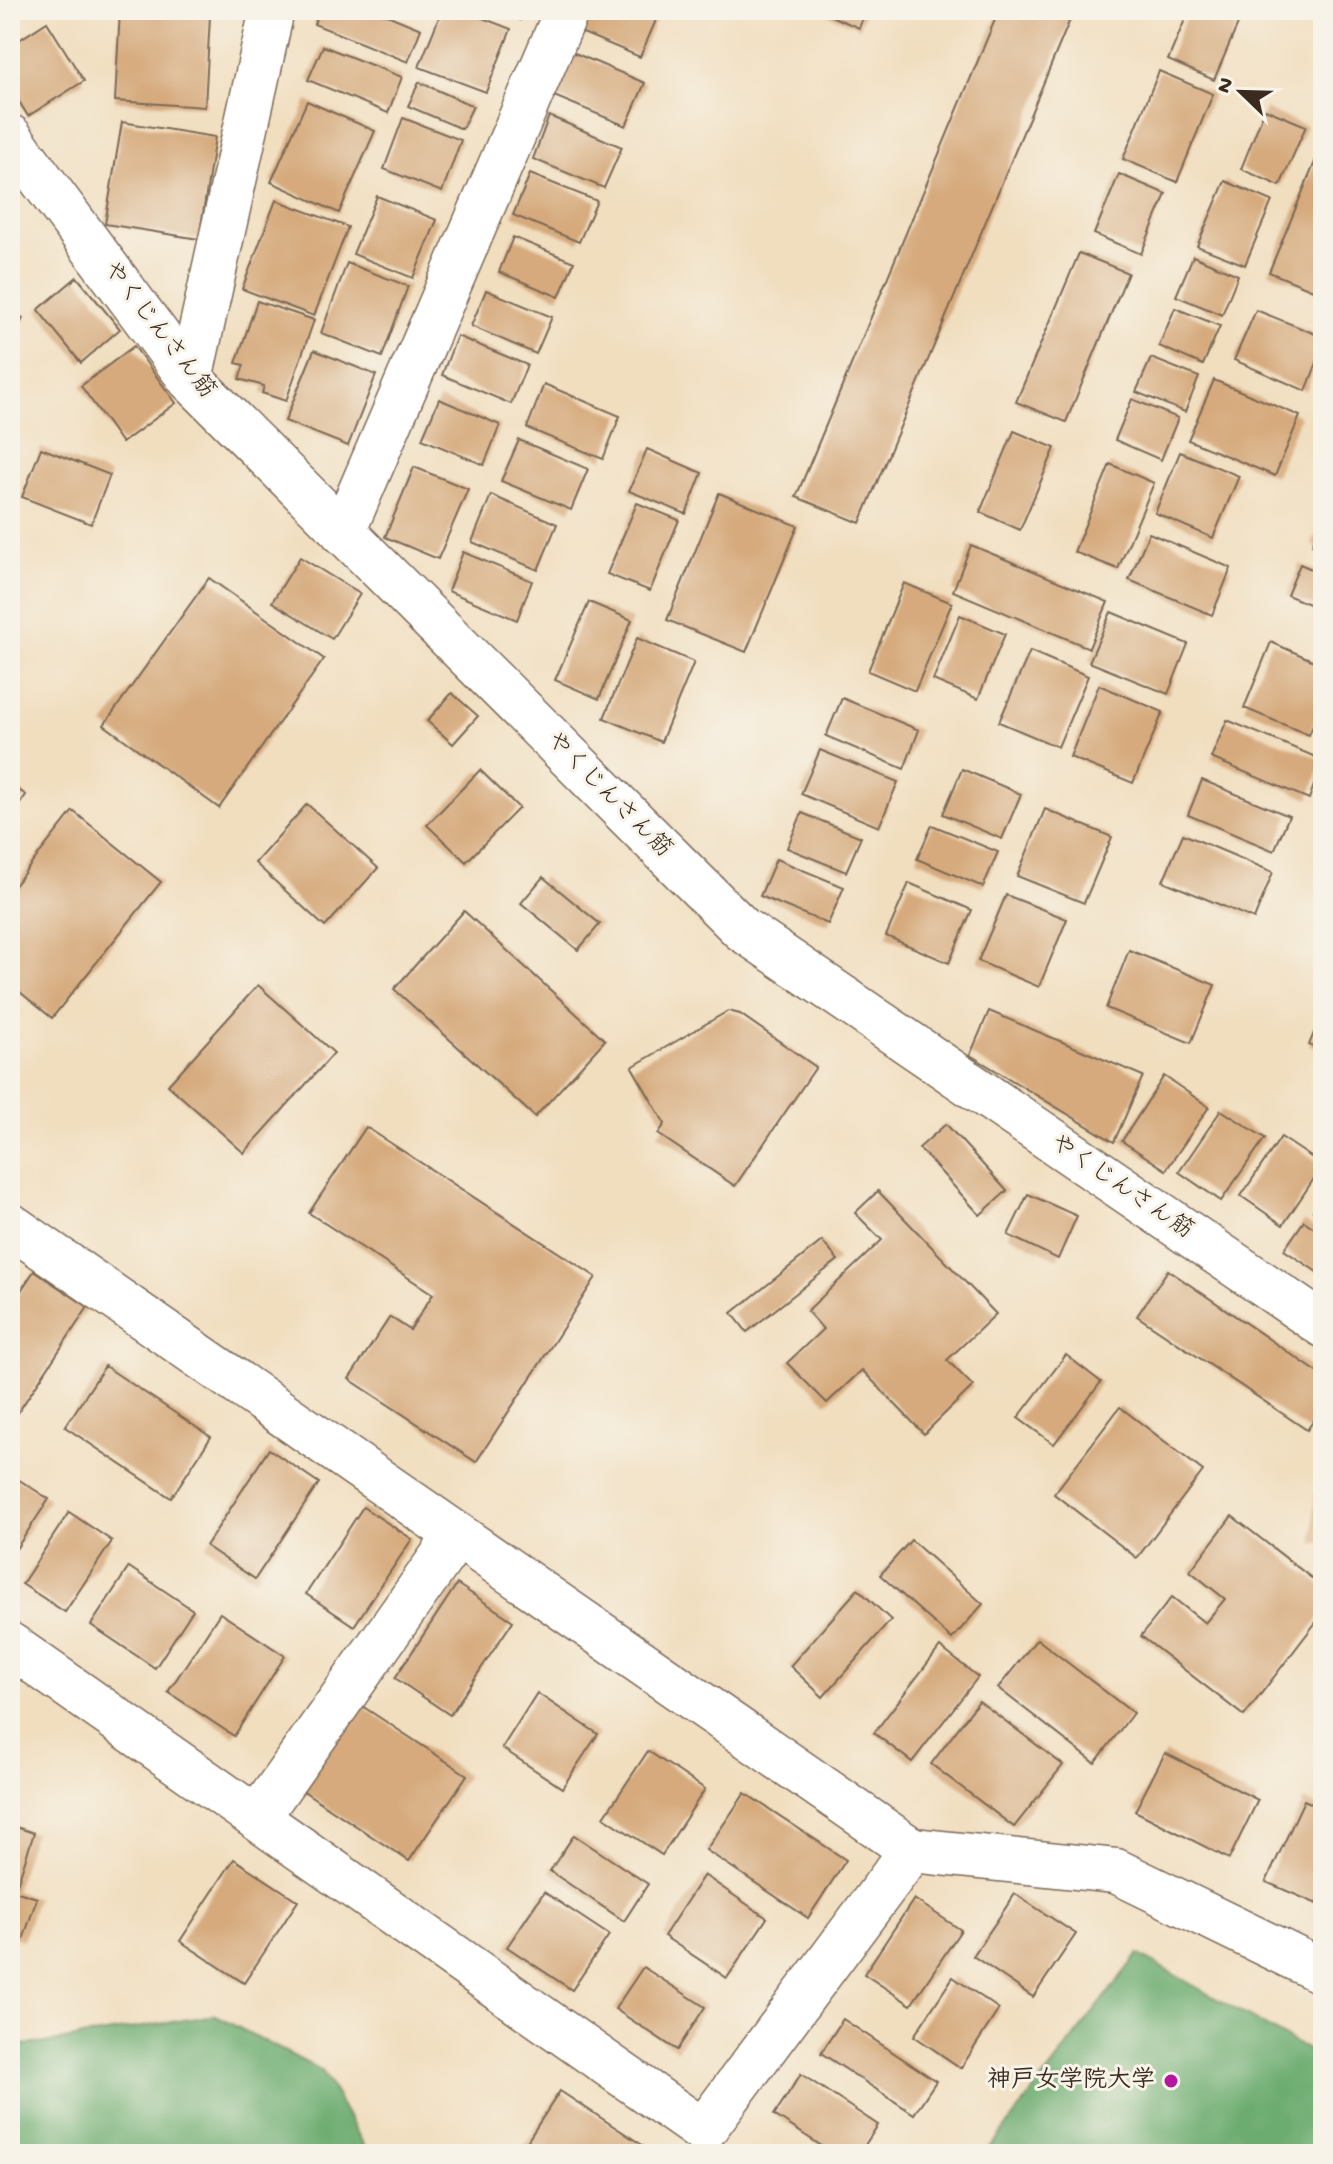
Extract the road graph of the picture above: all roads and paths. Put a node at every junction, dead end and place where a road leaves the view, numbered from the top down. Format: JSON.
{"nodes":[{"id":1,"x":272,"y":10,"type":"edge"},
{"id":2,"x":567,"y":10,"type":"edge"},
{"id":3,"x":10,"y":137,"type":"edge"},
{"id":4,"x":190,"y":379,"type":"junction"},
{"id":5,"x":343,"y":532,"type":"junction"},
{"id":6,"x":10,"y":1225,"type":"edge"},
{"id":7,"x":1323,"y":1325,"type":"edge"},
{"id":8,"x":457,"y":1535,"type":"junction"},
{"id":9,"x":10,"y":1645,"type":"edge"},
{"id":10,"x":257,"y":1818,"type":"junction"},
{"id":11,"x":912,"y":1850,"type":"junction"},
{"id":12,"x":1323,"y":1972,"type":"edge"}],
"edges":[{"from":1,"to":4,"type":"street"},
{"from":2,"to":5,"type":"street"},
{"from":3,"to":4,"type":"street","name":"やくじんさん筋"},
{"from":4,"to":5,"type":"street","name":"やくじんさん筋"},
{"from":5,"to":7,"type":"street","name":"やくじんさん筋"},
{"from":6,"to":8,"type":"street"},
{"from":8,"to":10,"type":"street"},
{"from":8,"to":11,"type":"street"},
{"from":9,"to":10,"type":"street"},
{"from":10,"to":11,"type":"street"},
{"from":11,"to":12,"type":"street"}]}
